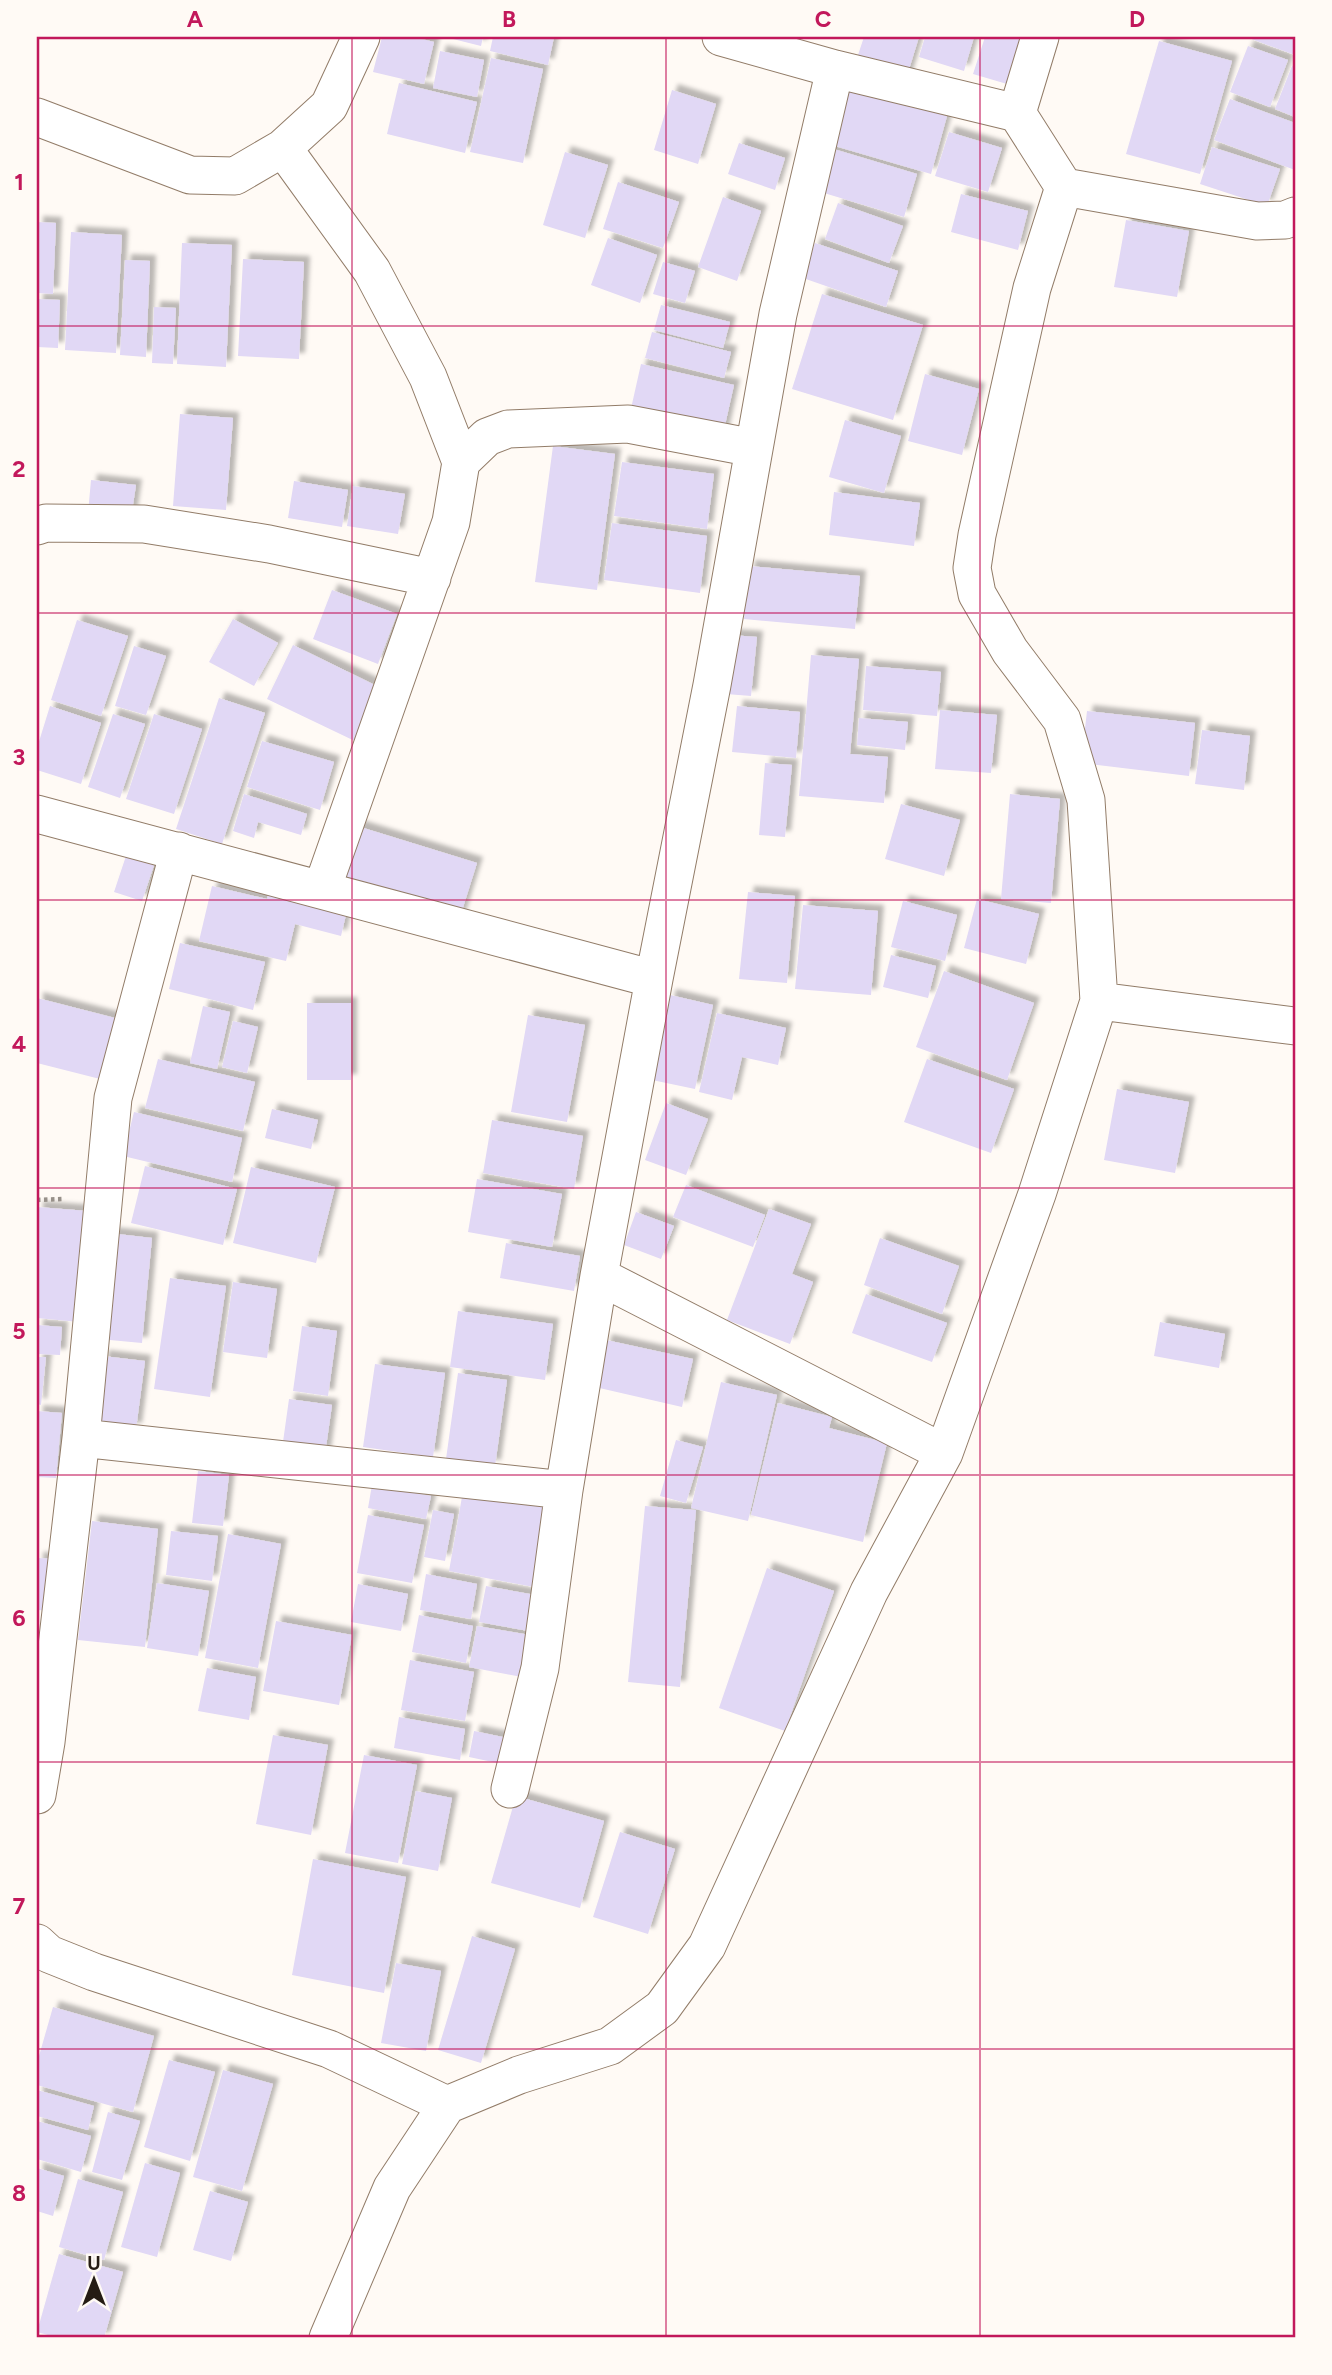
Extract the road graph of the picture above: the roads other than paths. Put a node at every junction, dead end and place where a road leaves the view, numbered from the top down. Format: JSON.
{"nodes":[{"id":1,"x":361,"y":37,"type":"edge"},
{"id":2,"x":721,"y":37,"type":"edge"},
{"id":3,"x":1040,"y":37,"type":"edge"},
{"id":4,"x":835,"y":69,"type":"junction"},
{"id":5,"x":1017,"y":113,"type":"junction"},
{"id":6,"x":37,"y":117,"type":"edge"},
{"id":7,"x":284,"y":148,"type":"junction"},
{"id":8,"x":1064,"y":187,"type":"junction"},
{"id":9,"x":1295,"y":216,"type":"edge"},
{"id":10,"x":754,"y":448,"type":"junction"},
{"id":11,"x":461,"y":462,"type":"junction"},
{"id":12,"x":37,"y":526,"type":"edge"},
{"id":13,"x":432,"y":578,"type":"junction"},
{"id":14,"x":37,"y":814,"type":"edge"},
{"id":15,"x":179,"y":851,"type":"junction"},
{"id":16,"x":322,"y":890,"type":"junction"},
{"id":17,"x":654,"y":979,"type":"junction"},
{"id":18,"x":1099,"y":1001,"type":"junction"},
{"id":19,"x":1295,"y":1026,"type":"edge"},
{"id":20,"x":599,"y":1276,"type":"junction"},
{"id":21,"x":81,"y":1438,"type":"junction"},
{"id":22,"x":944,"y":1453,"type":"junction"},
{"id":23,"x":564,"y":1490,"type":"junction"},
{"id":24,"x":510,"y":1789,"type":"dead end"},
{"id":25,"x":37,"y":1795,"type":"edge"},
{"id":26,"x":37,"y":1944,"type":"edge"},
{"id":27,"x":447,"y":2105,"type":"junction"},
{"id":28,"x":328,"y":2338,"type":"edge"}],
"edges":[{"from":1,"to":7,"type":"street"},
{"from":2,"to":4,"type":"street"},
{"from":3,"to":5,"type":"street"},
{"from":4,"to":5,"type":"street"},
{"from":4,"to":10,"type":"street"},
{"from":5,"to":8,"type":"street"},
{"from":6,"to":7,"type":"street"},
{"from":7,"to":11,"type":"street"},
{"from":8,"to":9,"type":"street"},
{"from":8,"to":18,"type":"street"},
{"from":10,"to":11,"type":"street"},
{"from":10,"to":17,"type":"street"},
{"from":11,"to":13,"type":"street"},
{"from":12,"to":13,"type":"street"},
{"from":13,"to":16,"type":"street"},
{"from":14,"to":15,"type":"street"},
{"from":15,"to":16,"type":"street"},
{"from":15,"to":21,"type":"street"},
{"from":16,"to":17,"type":"street"},
{"from":17,"to":20,"type":"street"},
{"from":18,"to":19,"type":"street"},
{"from":18,"to":22,"type":"street"},
{"from":20,"to":22,"type":"street"},
{"from":20,"to":23,"type":"street"},
{"from":21,"to":23,"type":"street"},
{"from":21,"to":25,"type":"street"},
{"from":22,"to":27,"type":"street"},
{"from":23,"to":24,"type":"street"},
{"from":26,"to":27,"type":"street"},
{"from":27,"to":28,"type":"street"}]}
